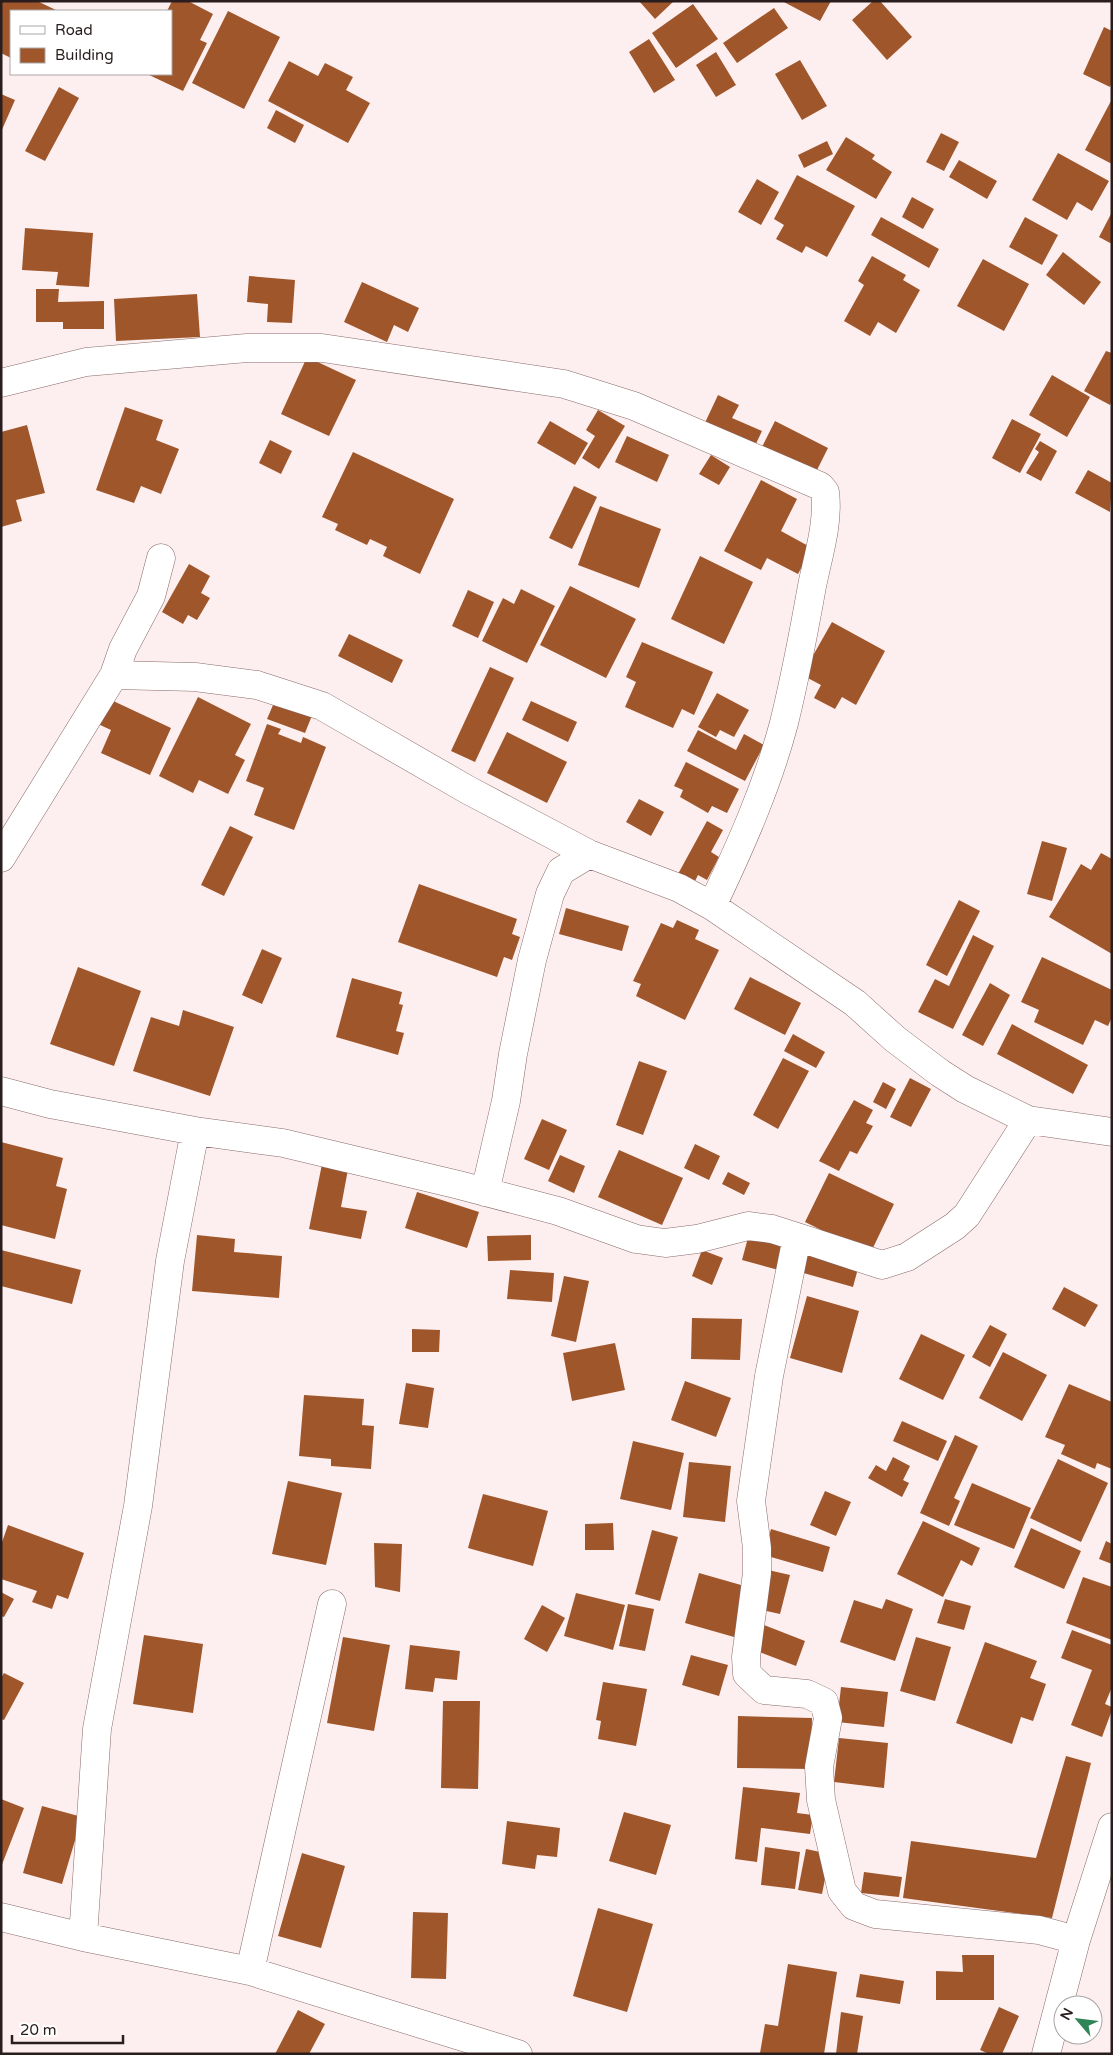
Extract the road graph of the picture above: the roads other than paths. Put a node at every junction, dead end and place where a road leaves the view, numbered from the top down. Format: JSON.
{"nodes":[{"id":1,"x":1,"y":383,"type":"edge"},
{"id":2,"x":161,"y":558,"type":"dead end"},
{"id":3,"x":114,"y":675,"type":"junction"},
{"id":4,"x":589,"y":854,"type":"junction"},
{"id":5,"x":1,"y":858,"type":"edge"},
{"id":6,"x":712,"y":906,"type":"junction"},
{"id":7,"x":1,"y":1091,"type":"edge"},
{"id":8,"x":1028,"y":1120,"type":"junction"},
{"id":9,"x":195,"y":1131,"type":"junction"},
{"id":10,"x":1112,"y":1132,"type":"edge"},
{"id":11,"x":485,"y":1192,"type":"junction"},
{"id":12,"x":797,"y":1237,"type":"junction"},
{"id":13,"x":332,"y":1604,"type":"dead end"},
{"id":14,"x":1112,"y":1826,"type":"edge"},
{"id":15,"x":1,"y":1917,"type":"edge"},
{"id":16,"x":82,"y":1937,"type":"junction"},
{"id":17,"x":1076,"y":1940,"type":"junction"},
{"id":18,"x":250,"y":1971,"type":"junction"},
{"id":19,"x":518,"y":2054,"type":"edge"},
{"id":20,"x":1046,"y":2054,"type":"edge"}],
"edges":[{"from":1,"to":6,"type":"street"},
{"from":2,"to":3,"type":"street"},
{"from":3,"to":4,"type":"street"},
{"from":3,"to":5,"type":"street"},
{"from":4,"to":6,"type":"street"},
{"from":4,"to":11,"type":"street"},
{"from":6,"to":8,"type":"street"},
{"from":7,"to":9,"type":"street"},
{"from":8,"to":10,"type":"street"},
{"from":8,"to":12,"type":"street"},
{"from":9,"to":11,"type":"street"},
{"from":9,"to":16,"type":"street"},
{"from":11,"to":12,"type":"street"},
{"from":12,"to":17,"type":"street"},
{"from":13,"to":18,"type":"street"},
{"from":14,"to":17,"type":"street"},
{"from":15,"to":16,"type":"street"},
{"from":16,"to":18,"type":"street"},
{"from":17,"to":20,"type":"street"},
{"from":18,"to":19,"type":"street"}]}
